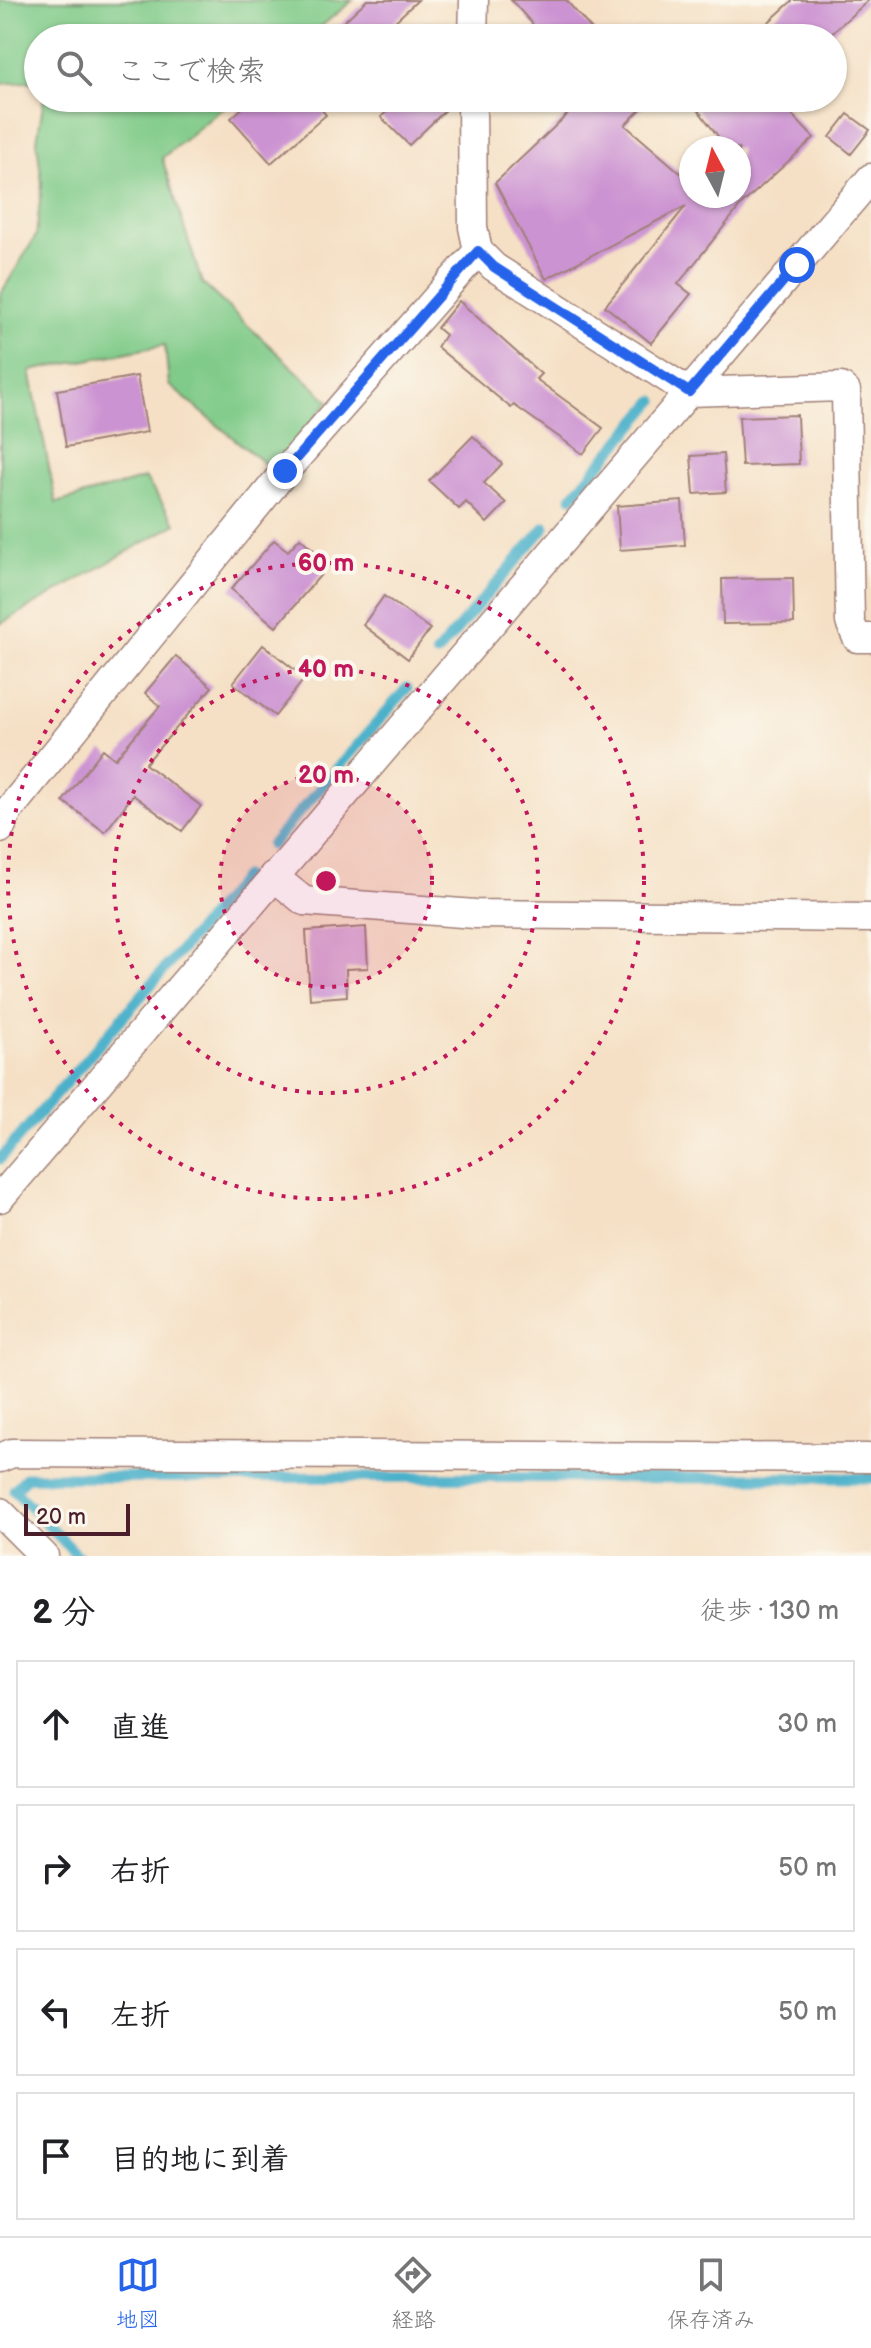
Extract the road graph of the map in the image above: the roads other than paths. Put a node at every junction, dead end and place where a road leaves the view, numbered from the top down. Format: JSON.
{"nodes":[{"id":1,"x":474,"y":0,"type":"edge"},
{"id":2,"x":473,"y":24,"type":"edge"},
{"id":3,"x":472,"y":112,"type":"edge"},
{"id":4,"x":871,"y":178,"type":"edge"},
{"id":5,"x":478,"y":251,"type":"junction"},
{"id":6,"x":689,"y":392,"type":"junction"},
{"id":7,"x":871,"y":638,"type":"edge"},
{"id":8,"x":0,"y":829,"type":"edge"},
{"id":9,"x":273,"y":876,"type":"junction"},
{"id":10,"x":871,"y":918,"type":"edge"},
{"id":11,"x":0,"y":1198,"type":"edge"},
{"id":12,"x":0,"y":1458,"type":"edge"},
{"id":13,"x":871,"y":1458,"type":"edge"},
{"id":14,"x":0,"y":1512,"type":"edge"},
{"id":15,"x":44,"y":1556,"type":"edge"}],
"edges":[{"from":1,"to":2,"type":"street"},
{"from":3,"to":5,"type":"street"},
{"from":4,"to":6,"type":"street"},
{"from":5,"to":6,"type":"street"},
{"from":5,"to":8,"type":"street"},
{"from":6,"to":7,"type":"street"},
{"from":6,"to":9,"type":"street"},
{"from":9,"to":10,"type":"street"},
{"from":9,"to":11,"type":"street"},
{"from":12,"to":13,"type":"street"},
{"from":14,"to":15,"type":"street"}]}
